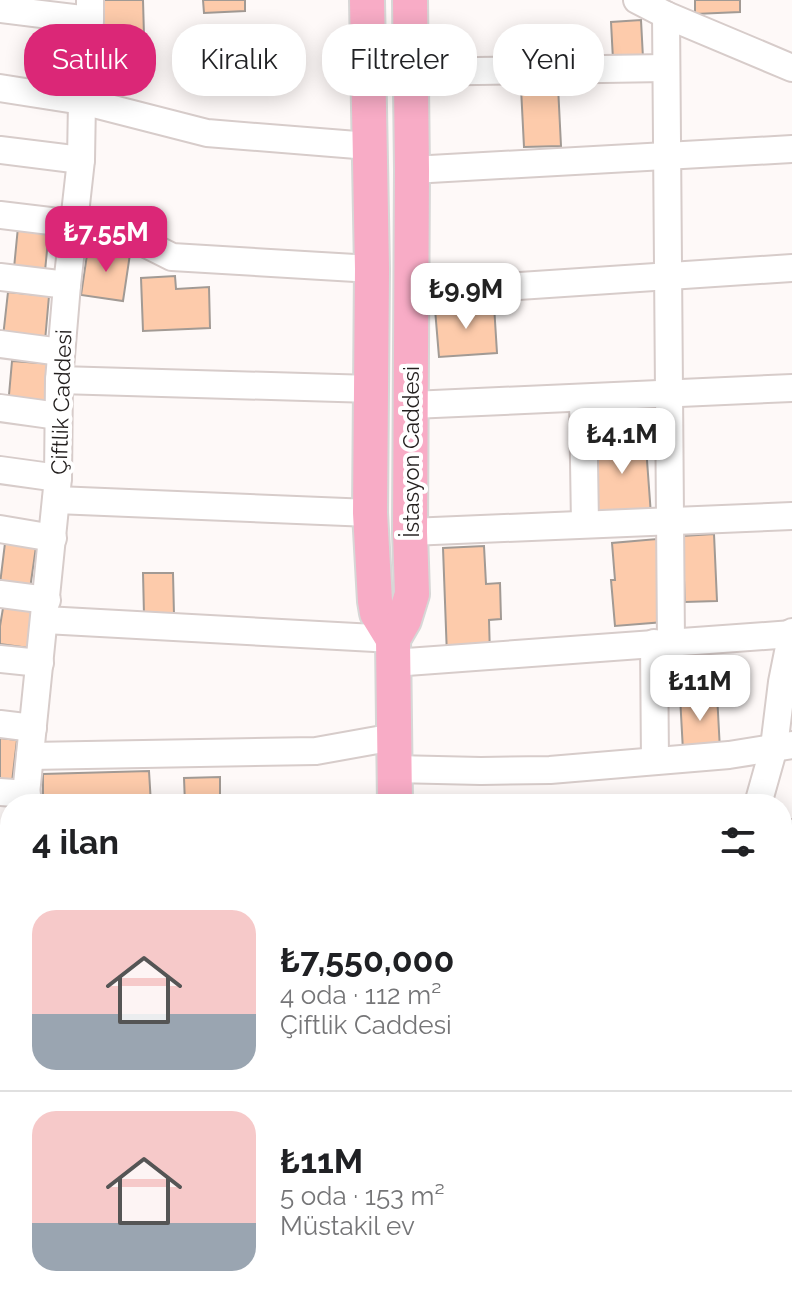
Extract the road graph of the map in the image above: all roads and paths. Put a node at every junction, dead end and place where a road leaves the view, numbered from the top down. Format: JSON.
{"nodes":[{"id":1,"x":367,"y":0,"type":"edge"},
{"id":2,"x":410,"y":0,"type":"edge"},
{"id":3,"x":652,"y":5,"type":"edge"},
{"id":4,"x":0,"y":9,"type":"edge"},
{"id":5,"x":90,"y":10,"type":"edge"},
{"id":6,"x":410,"y":24,"type":"edge"},
{"id":7,"x":666,"y":68,"type":"junction"},
{"id":8,"x":792,"y":68,"type":"edge"},
{"id":9,"x":477,"y":71,"type":"edge"},
{"id":10,"x":0,"y":88,"type":"edge"},
{"id":11,"x":411,"y":96,"type":"edge"},
{"id":12,"x":82,"y":101,"type":"junction"},
{"id":13,"x":369,"y":146,"type":"junction"},
{"id":14,"x":792,"y":149,"type":"edge"},
{"id":15,"x":0,"y":150,"type":"edge"},
{"id":16,"x":667,"y":155,"type":"junction"},
{"id":17,"x":81,"y":160,"type":"junction"},
{"id":18,"x":412,"y":170,"type":"junction"},
{"id":19,"x":0,"y":215,"type":"edge"},
{"id":20,"x":75,"y":224,"type":"junction"},
{"id":21,"x":792,"y":268,"type":"edge"},
{"id":22,"x":372,"y":269,"type":"junction"},
{"id":23,"x":0,"y":277,"type":"edge"},
{"id":24,"x":667,"y":277,"type":"junction"},
{"id":25,"x":67,"y":285,"type":"junction"},
{"id":26,"x":412,"y":293,"type":"junction"},
{"id":27,"x":0,"y":344,"type":"edge"},
{"id":28,"x":61,"y":352,"type":"junction"},
{"id":29,"x":59,"y":380,"type":"junction"},
{"id":30,"x":792,"y":388,"type":"edge"},
{"id":31,"x":372,"y":389,"type":"junction"},
{"id":32,"x":668,"y":395,"type":"junction"},
{"id":33,"x":583,"y":398,"type":"junction"},
{"id":34,"x":412,"y":405,"type":"junction"},
{"id":35,"x":0,"y":408,"type":"edge"},
{"id":36,"x":58,"y":416,"type":"junction"},
{"id":37,"x":0,"y":470,"type":"edge"},
{"id":38,"x":57,"y":489,"type":"junction"},
{"id":39,"x":370,"y":513,"type":"junction"},
{"id":40,"x":792,"y":516,"type":"edge"},
{"id":41,"x":669,"y":521,"type":"junction"},
{"id":42,"x":585,"y":524,"type":"junction"},
{"id":43,"x":0,"y":529,"type":"edge"},
{"id":44,"x":410,"y":532,"type":"junction"},
{"id":45,"x":53,"y":538,"type":"junction"},
{"id":46,"x":0,"y":594,"type":"edge"},
{"id":47,"x":46,"y":610,"type":"junction"},
{"id":48,"x":662,"y":643,"type":"junction"},
{"id":49,"x":791,"y":645,"type":"edge"},
{"id":50,"x":393,"y":651,"type":"junction"},
{"id":51,"x":0,"y":659,"type":"edge"},
{"id":52,"x":40,"y":663,"type":"junction"},
{"id":53,"x":0,"y":724,"type":"edge"},
{"id":54,"x":33,"y":728,"type":"junction"},
{"id":55,"x":783,"y":746,"type":"edge"},
{"id":56,"x":394,"y":753,"type":"junction"},
{"id":57,"x":30,"y":756,"type":"junction"},
{"id":58,"x":655,"y":761,"type":"junction"},
{"id":59,"x":26,"y":794,"type":"edge"},
{"id":60,"x":395,"y":794,"type":"edge"},
{"id":61,"x":762,"y":794,"type":"edge"}],
"edges":[{"from":1,"to":13,"type":"main road"},
{"from":2,"to":6,"type":"main road","name":"İstasyon Caddesi"},
{"from":3,"to":7,"type":"street"},
{"from":3,"to":8,"type":"street"},
{"from":4,"to":5,"type":"street"},
{"from":5,"to":12,"type":"street","name":"Çiftlik Caddesi"},
{"from":7,"to":9,"type":"street"},
{"from":7,"to":16,"type":"street"},
{"from":10,"to":12,"type":"street"},
{"from":11,"to":18,"type":"main road","name":"İstasyon Caddesi"},
{"from":12,"to":13,"type":"street"},
{"from":12,"to":17,"type":"street","name":"Çiftlik Caddesi"},
{"from":13,"to":22,"type":"main road"},
{"from":14,"to":16,"type":"street"},
{"from":15,"to":17,"type":"street"},
{"from":16,"to":18,"type":"street"},
{"from":16,"to":24,"type":"street"},
{"from":17,"to":20,"type":"street","name":"Çiftlik Caddesi"},
{"from":18,"to":26,"type":"main road","name":"İstasyon Caddesi"},
{"from":19,"to":20,"type":"street"},
{"from":20,"to":22,"type":"street"},
{"from":20,"to":25,"type":"street","name":"Çiftlik Caddesi"},
{"from":21,"to":24,"type":"street"},
{"from":22,"to":31,"type":"main road"},
{"from":23,"to":25,"type":"street"},
{"from":24,"to":26,"type":"street"},
{"from":24,"to":32,"type":"street"},
{"from":25,"to":28,"type":"street","name":"Çiftlik Caddesi"},
{"from":26,"to":34,"type":"main road","name":"İstasyon Caddesi"},
{"from":27,"to":28,"type":"street"},
{"from":28,"to":29,"type":"street","name":"Çiftlik Caddesi"},
{"from":29,"to":31,"type":"street"},
{"from":29,"to":36,"type":"street","name":"Çiftlik Caddesi"},
{"from":30,"to":32,"type":"street"},
{"from":31,"to":39,"type":"main road"},
{"from":32,"to":33,"type":"street"},
{"from":32,"to":41,"type":"street"},
{"from":33,"to":34,"type":"street"},
{"from":33,"to":42,"type":"street"},
{"from":34,"to":44,"type":"main road","name":"İstasyon Caddesi"},
{"from":35,"to":36,"type":"street"},
{"from":36,"to":38,"type":"street","name":"Çiftlik Caddesi"},
{"from":37,"to":38,"type":"street"},
{"from":38,"to":39,"type":"street"},
{"from":38,"to":45,"type":"street","name":"Çiftlik Caddesi"},
{"from":39,"to":50,"type":"main road"},
{"from":40,"to":41,"type":"street"},
{"from":41,"to":42,"type":"street"},
{"from":41,"to":48,"type":"street"},
{"from":42,"to":44,"type":"street"},
{"from":43,"to":45,"type":"street"},
{"from":44,"to":50,"type":"main road","name":"İstasyon Caddesi"},
{"from":45,"to":47,"type":"street","name":"Çiftlik Caddesi"},
{"from":46,"to":47,"type":"street"},
{"from":47,"to":50,"type":"street"},
{"from":47,"to":52,"type":"street","name":"Çiftlik Caddesi"},
{"from":48,"to":49,"type":"street"},
{"from":48,"to":50,"type":"street"},
{"from":48,"to":58,"type":"street"},
{"from":49,"to":55,"type":"street"},
{"from":50,"to":56,"type":"main road","name":"İstasyon Caddesi"},
{"from":51,"to":52,"type":"street"},
{"from":52,"to":54,"type":"street","name":"Çiftlik Caddesi"},
{"from":53,"to":54,"type":"street"},
{"from":54,"to":57,"type":"street","name":"Çiftlik Caddesi"},
{"from":55,"to":58,"type":"street"},
{"from":55,"to":61,"type":"street"},
{"from":56,"to":57,"type":"street"},
{"from":56,"to":58,"type":"street"},
{"from":56,"to":60,"type":"main road","name":"İstasyon Caddesi"},
{"from":57,"to":59,"type":"street","name":"Çiftlik Caddesi"}]}
